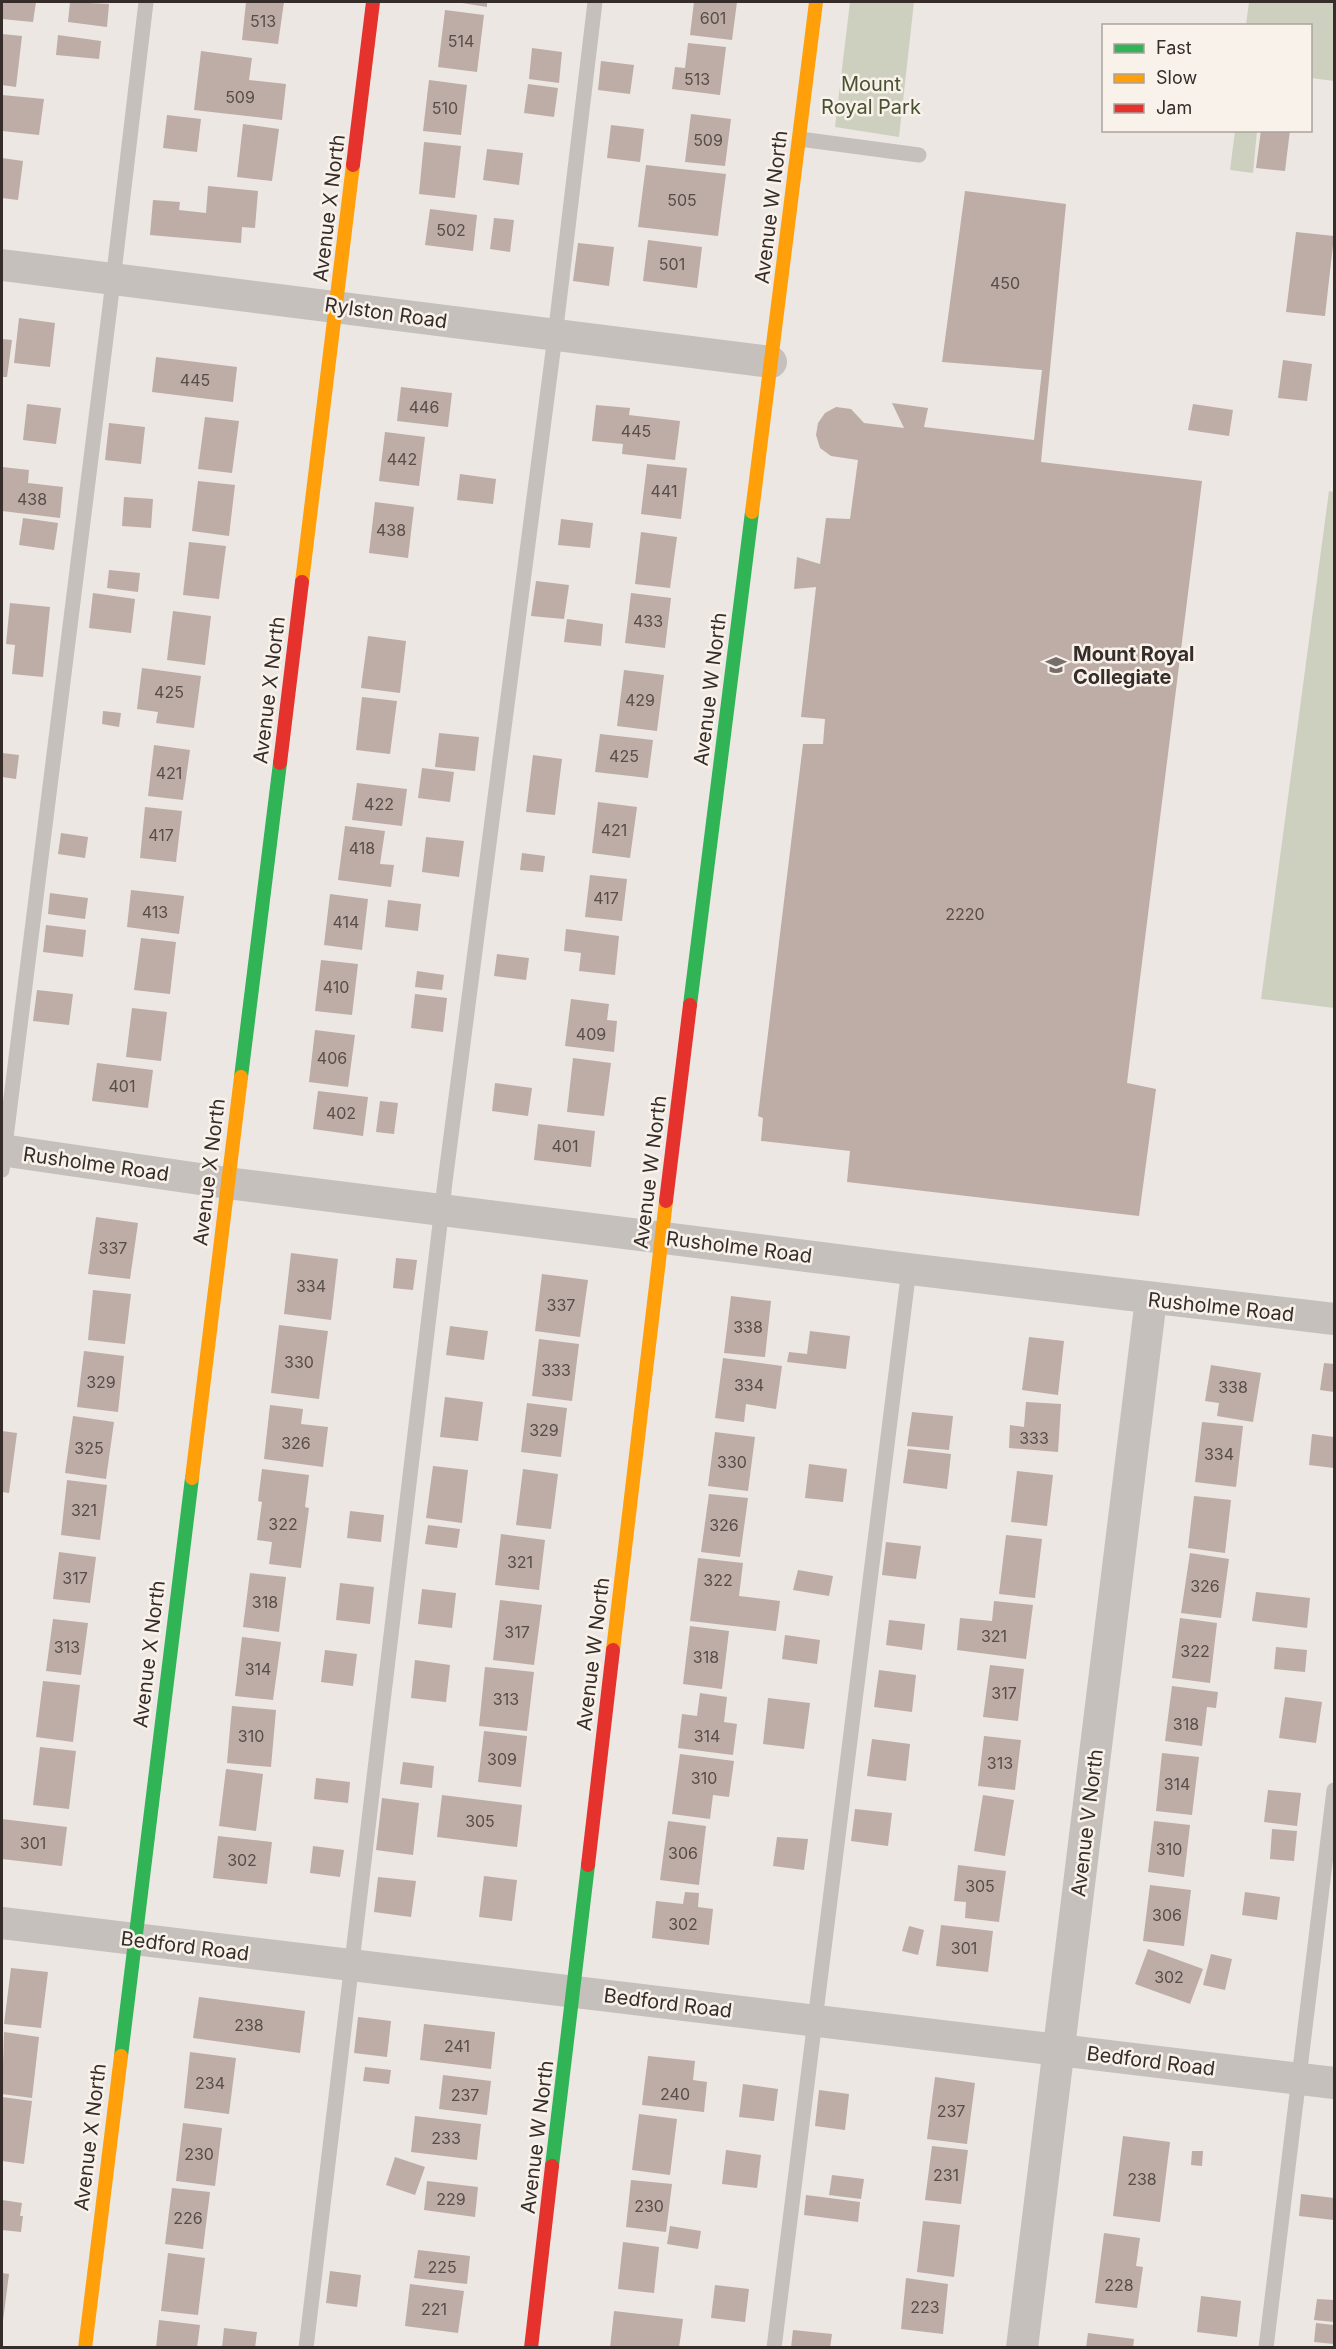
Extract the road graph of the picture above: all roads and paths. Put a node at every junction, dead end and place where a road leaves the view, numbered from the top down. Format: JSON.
{"nodes":[{"id":1,"x":146,"y":2,"type":"edge"},
{"id":2,"x":373,"y":2,"type":"edge"},
{"id":3,"x":595,"y":2,"type":"edge"},
{"id":4,"x":816,"y":2,"type":"edge"},
{"id":5,"x":800,"y":138,"type":"junction"},
{"id":6,"x":919,"y":155,"type":"dead end"},
{"id":7,"x":2,"y":265,"type":"edge"},
{"id":8,"x":114,"y":279,"type":"junction"},
{"id":9,"x":337,"y":307,"type":"junction"},
{"id":10,"x":555,"y":336,"type":"junction"},
{"id":11,"x":771,"y":362,"type":"junction"},
{"id":12,"x":2,"y":1157,"type":"edge"},
{"id":13,"x":228,"y":1183,"type":"junction"},
{"id":14,"x":443,"y":1210,"type":"junction"},
{"id":15,"x":661,"y":1237,"type":"junction"},
{"id":16,"x":909,"y":1269,"type":"junction"},
{"id":17,"x":1151,"y":1299,"type":"junction"},
{"id":18,"x":1335,"y":1319,"type":"edge"},
{"id":19,"x":1335,"y":1790,"type":"edge"},
{"id":20,"x":2,"y":1923,"type":"edge"},
{"id":21,"x":134,"y":1940,"type":"junction"},
{"id":22,"x":353,"y":1966,"type":"junction"},
{"id":23,"x":573,"y":1991,"type":"junction"},
{"id":24,"x":816,"y":2021,"type":"junction"},
{"id":25,"x":1060,"y":2050,"type":"junction"},
{"id":26,"x":1301,"y":2079,"type":"junction"},
{"id":27,"x":1335,"y":2083,"type":"edge"},
{"id":28,"x":85,"y":2348,"type":"edge"},
{"id":29,"x":306,"y":2348,"type":"edge"},
{"id":30,"x":531,"y":2348,"type":"edge"},
{"id":31,"x":774,"y":2348,"type":"edge"},
{"id":32,"x":1022,"y":2348,"type":"edge"},
{"id":33,"x":1266,"y":2348,"type":"edge"}],
"edges":[{"from":1,"to":8,"type":"lane"},
{"from":2,"to":9,"type":"street","name":"Avenue X North"},
{"from":3,"to":10,"type":"lane"},
{"from":4,"to":5,"type":"street","name":"Avenue W North"},
{"from":5,"to":6,"type":"lane"},
{"from":5,"to":11,"type":"street","name":"Avenue W North"},
{"from":7,"to":8,"type":"street","name":"Rylston Road"},
{"from":8,"to":9,"type":"street","name":"Rylston Road"},
{"from":8,"to":12,"type":"lane"},
{"from":9,"to":10,"type":"street","name":"Rylston Road"},
{"from":9,"to":13,"type":"street","name":"Avenue X North"},
{"from":10,"to":11,"type":"street","name":"Rylston Road"},
{"from":10,"to":14,"type":"lane"},
{"from":11,"to":15,"type":"street","name":"Avenue W North"},
{"from":12,"to":13,"type":"street","name":"Rusholme Road"},
{"from":13,"to":14,"type":"street","name":"Rusholme Road"},
{"from":13,"to":21,"type":"street","name":"Avenue X North"},
{"from":14,"to":15,"type":"street","name":"Rusholme Road"},
{"from":14,"to":22,"type":"lane"},
{"from":15,"to":16,"type":"street","name":"Rusholme Road"},
{"from":15,"to":23,"type":"street","name":"Avenue W North"},
{"from":16,"to":17,"type":"street","name":"Rusholme Road"},
{"from":16,"to":24,"type":"lane"},
{"from":17,"to":18,"type":"street","name":"Rusholme Road"},
{"from":17,"to":25,"type":"street","name":"Avenue V North"},
{"from":19,"to":26,"type":"lane"},
{"from":20,"to":21,"type":"street","name":"Bedford Road"},
{"from":21,"to":22,"type":"street","name":"Bedford Road"},
{"from":21,"to":28,"type":"street","name":"Avenue X North"},
{"from":22,"to":23,"type":"street","name":"Bedford Road"},
{"from":22,"to":29,"type":"lane"},
{"from":23,"to":24,"type":"street","name":"Bedford Road"},
{"from":23,"to":30,"type":"street","name":"Avenue W North"},
{"from":24,"to":25,"type":"street","name":"Bedford Road"},
{"from":24,"to":31,"type":"lane"},
{"from":25,"to":26,"type":"street","name":"Bedford Road"},
{"from":25,"to":32,"type":"street","name":"Avenue V North"},
{"from":26,"to":27,"type":"street","name":"Bedford Road"},
{"from":26,"to":33,"type":"lane"}]}
